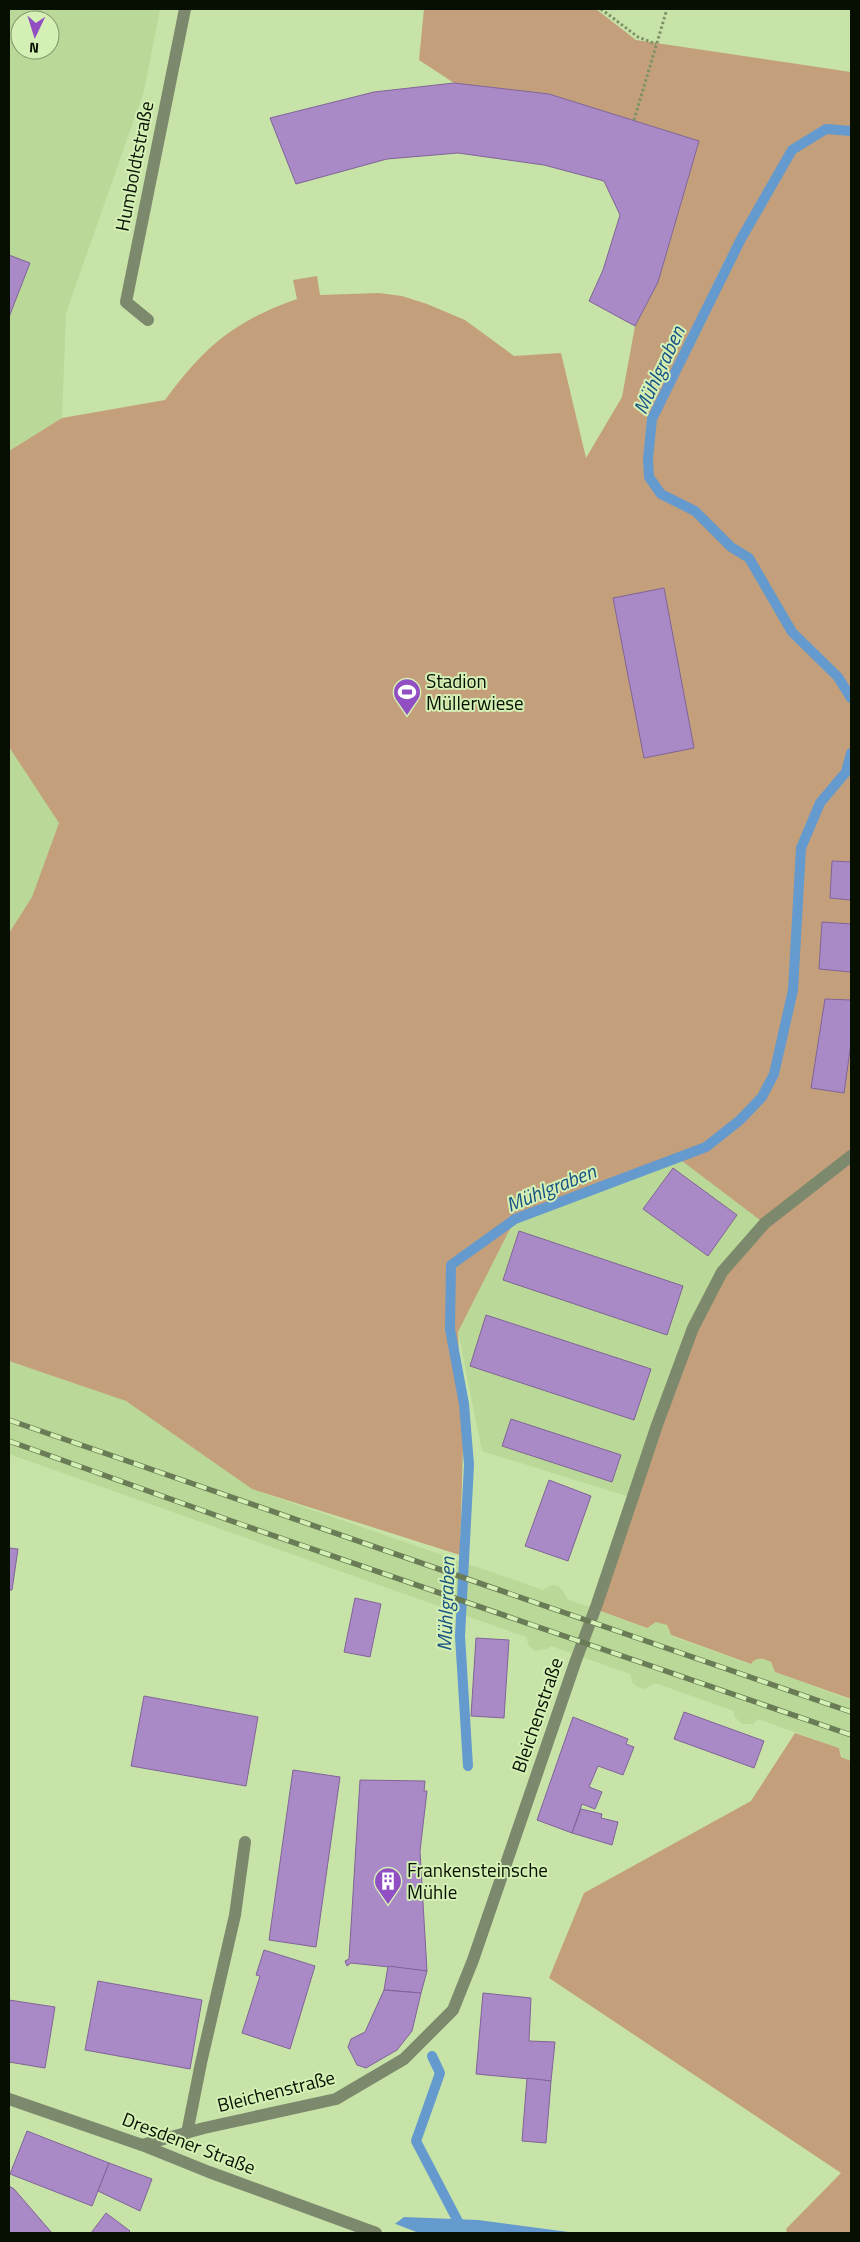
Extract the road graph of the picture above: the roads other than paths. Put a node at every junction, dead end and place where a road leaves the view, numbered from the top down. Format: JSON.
{"nodes":[{"id":1,"x":184,"y":9,"type":"edge"},
{"id":2,"x":148,"y":320,"type":"dead end"},
{"id":3,"x":851,"y":1156,"type":"edge"},
{"id":4,"x":245,"y":1842,"type":"dead end"},
{"id":5,"x":9,"y":2099,"type":"edge"},
{"id":6,"x":187,"y":2133,"type":"junction"},
{"id":7,"x":142,"y":2145,"type":"junction"},
{"id":8,"x":376,"y":2233,"type":"edge"}],
"edges":[{"from":1,"to":2,"type":"street","name":"Humboldtstraße"},
{"from":3,"to":6,"type":"street","name":"Bleichenstraße"},
{"from":4,"to":6,"type":"street"},
{"from":5,"to":7,"type":"street","name":"Dresdener Straße"},
{"from":6,"to":7,"type":"street","name":"Bleichenstraße"},
{"from":7,"to":8,"type":"street","name":"Dresdener Straße"}]}
